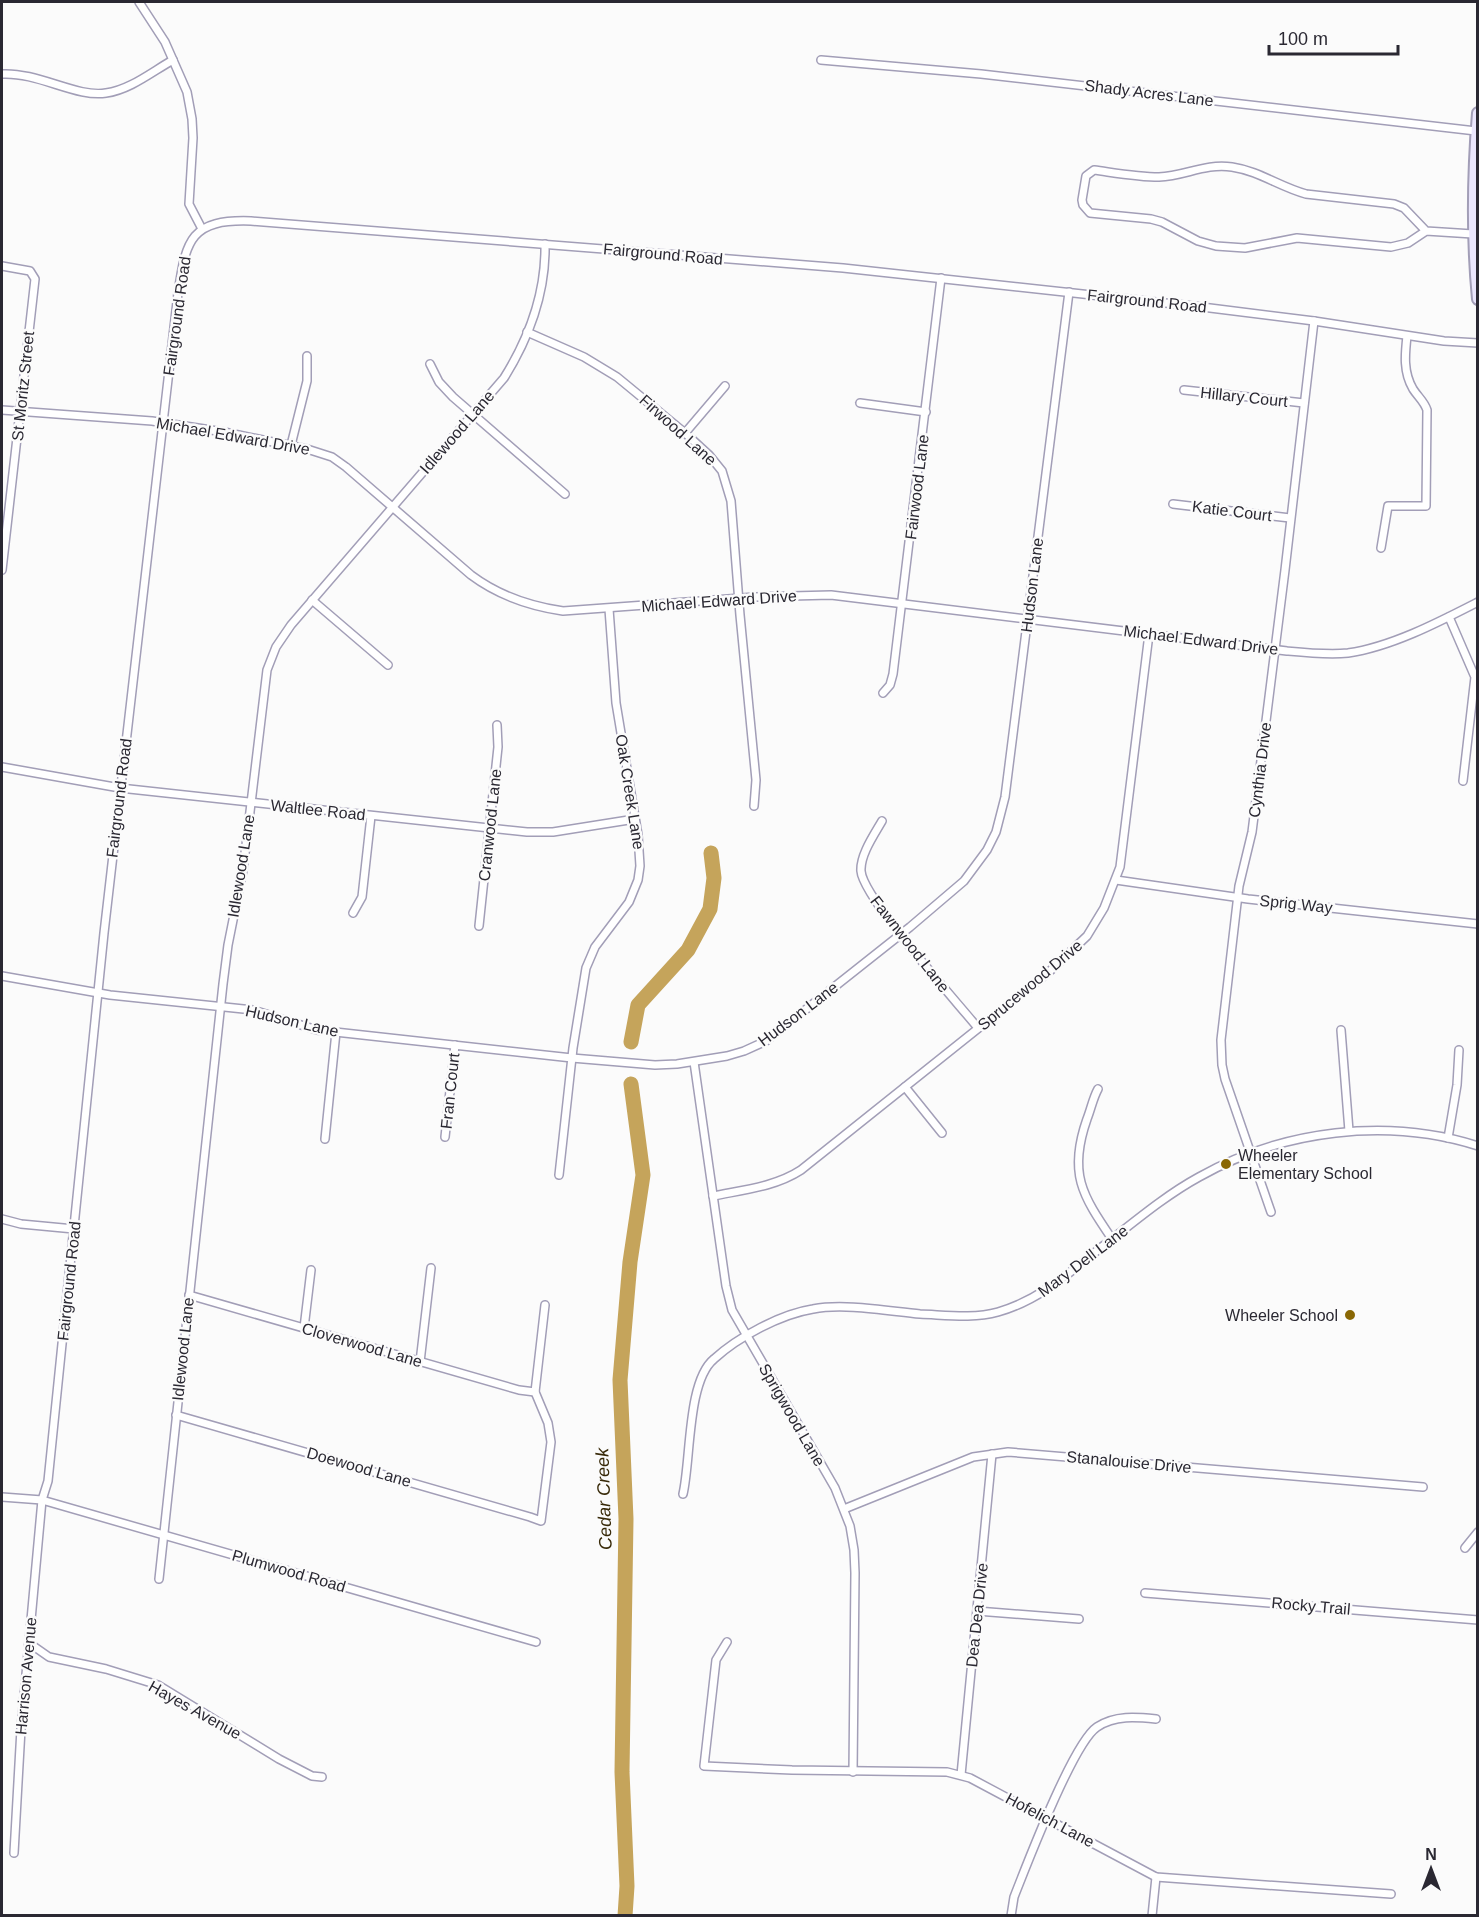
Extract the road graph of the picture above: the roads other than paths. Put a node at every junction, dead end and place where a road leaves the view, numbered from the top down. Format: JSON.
{"nodes":[{"id":1,"x":139,"y":2,"type":"edge"},
{"id":2,"x":173,"y":60,"type":"junction"},
{"id":3,"x":821,"y":60,"type":"dead end"},
{"id":4,"x":2,"y":74,"type":"edge"},
{"id":5,"x":1478,"y":113,"type":"edge"},
{"id":6,"x":1476,"y":131,"type":"edge"},
{"id":7,"x":202,"y":229,"type":"junction"},
{"id":8,"x":1426,"y":231,"type":"junction"},
{"id":9,"x":1473,"y":234,"type":"junction"},
{"id":10,"x":545,"y":244,"type":"junction"},
{"id":11,"x":2,"y":266,"type":"edge"},
{"id":12,"x":941,"y":278,"type":"junction"},
{"id":13,"x":1069,"y":292,"type":"junction"},
{"id":14,"x":1478,"y":299,"type":"edge"},
{"id":15,"x":1314,"y":321,"type":"junction"},
{"id":16,"x":527,"y":332,"type":"junction"},
{"id":17,"x":1407,"y":336,"type":"junction"},
{"id":18,"x":1478,"y":342,"type":"edge"},
{"id":19,"x":307,"y":356,"type":"dead end"},
{"id":20,"x":429,"y":364,"type":"dead end"},
{"id":21,"x":725,"y":386,"type":"dead end"},
{"id":22,"x":1184,"y":390,"type":"dead end"},
{"id":23,"x":860,"y":403,"type":"dead end"},
{"id":24,"x":1304,"y":404,"type":"junction"},
{"id":25,"x":2,"y":410,"type":"edge"},
{"id":26,"x":21,"y":411,"type":"junction"},
{"id":27,"x":926,"y":412,"type":"junction"},
{"id":28,"x":472,"y":413,"type":"junction"},
{"id":29,"x":163,"y":423,"type":"junction"},
{"id":30,"x":685,"y":433,"type":"junction"},
{"id":31,"x":291,"y":445,"type":"junction"},
{"id":32,"x":565,"y":494,"type":"dead end"},
{"id":33,"x":1173,"y":504,"type":"dead end"},
{"id":34,"x":392,"y":507,"type":"junction"},
{"id":35,"x":1290,"y":518,"type":"junction"},
{"id":36,"x":1381,"y":548,"type":"dead end"},
{"id":37,"x":2,"y":570,"type":"edge"},
{"id":38,"x":739,"y":598,"type":"junction"},
{"id":39,"x":312,"y":600,"type":"junction"},
{"id":40,"x":902,"y":602,"type":"junction"},
{"id":41,"x":1478,"y":602,"type":"edge"},
{"id":42,"x":609,"y":609,"type":"junction"},
{"id":43,"x":1449,"y":617,"type":"junction"},
{"id":44,"x":1028,"y":618,"type":"junction"},
{"id":45,"x":1149,"y":634,"type":"junction"},
{"id":46,"x":1275,"y":650,"type":"junction"},
{"id":47,"x":388,"y":665,"type":"dead end"},
{"id":48,"x":883,"y":693,"type":"dead end"},
{"id":49,"x":497,"y":724,"type":"dead end"},
{"id":50,"x":2,"y":766,"type":"edge"},
{"id":51,"x":1463,"y":781,"type":"dead end"},
{"id":52,"x":120,"y":788,"type":"junction"},
{"id":53,"x":251,"y":803,"type":"junction"},
{"id":54,"x":754,"y":806,"type":"dead end"},
{"id":55,"x":371,"y":816,"type":"junction"},
{"id":56,"x":635,"y":819,"type":"junction"},
{"id":57,"x":882,"y":821,"type":"dead end"},
{"id":58,"x":489,"y":829,"type":"junction"},
{"id":59,"x":1116,"y":880,"type":"junction"},
{"id":60,"x":1238,"y":897,"type":"junction"},
{"id":61,"x":353,"y":913,"type":"dead end"},
{"id":62,"x":1478,"y":924,"type":"edge"},
{"id":63,"x":479,"y":926,"type":"dead end"},
{"id":64,"x":901,"y":933,"type":"junction"},
{"id":65,"x":2,"y":976,"type":"edge"},
{"id":66,"x":99,"y":993,"type":"junction"},
{"id":67,"x":221,"y":1006,"type":"junction"},
{"id":68,"x":978,"y":1028,"type":"junction"},
{"id":69,"x":1341,"y":1030,"type":"dead end"},
{"id":70,"x":336,"y":1032,"type":"junction"},
{"id":71,"x":455,"y":1045,"type":"junction"},
{"id":72,"x":1459,"y":1050,"type":"dead end"},
{"id":73,"x":572,"y":1058,"type":"junction"},
{"id":74,"x":694,"y":1062,"type":"junction"},
{"id":75,"x":905,"y":1087,"type":"junction"},
{"id":76,"x":1098,"y":1089,"type":"dead end"},
{"id":77,"x":1349,"y":1131,"type":"junction"},
{"id":78,"x":942,"y":1133,"type":"dead end"},
{"id":79,"x":445,"y":1137,"type":"dead end"},
{"id":80,"x":1448,"y":1138,"type":"junction"},
{"id":81,"x":326,"y":1139,"type":"dead end"},
{"id":82,"x":1478,"y":1146,"type":"edge"},
{"id":83,"x":1252,"y":1153,"type":"junction"},
{"id":84,"x":560,"y":1175,"type":"dead end"},
{"id":85,"x":713,"y":1196,"type":"junction"},
{"id":86,"x":1271,"y":1212,"type":"dead end"},
{"id":87,"x":2,"y":1219,"type":"edge"},
{"id":88,"x":74,"y":1229,"type":"junction"},
{"id":89,"x":1112,"y":1239,"type":"junction"},
{"id":90,"x":431,"y":1268,"type":"dead end"},
{"id":91,"x":311,"y":1269,"type":"dead end"},
{"id":92,"x":189,"y":1295,"type":"junction"},
{"id":93,"x":545,"y":1305,"type":"dead end"},
{"id":94,"x":304,"y":1328,"type":"junction"},
{"id":95,"x":746,"y":1337,"type":"junction"},
{"id":96,"x":420,"y":1362,"type":"junction"},
{"id":97,"x":535,"y":1392,"type":"junction"},
{"id":98,"x":176,"y":1415,"type":"junction"},
{"id":99,"x":992,"y":1454,"type":"junction"},
{"id":100,"x":1423,"y":1487,"type":"dead end"},
{"id":101,"x":683,"y":1494,"type":"dead end"},
{"id":102,"x":2,"y":1497,"type":"edge"},
{"id":103,"x":42,"y":1500,"type":"junction"},
{"id":104,"x":844,"y":1509,"type":"junction"},
{"id":105,"x":1478,"y":1532,"type":"edge"},
{"id":106,"x":163,"y":1534,"type":"junction"},
{"id":107,"x":1465,"y":1548,"type":"dead end"},
{"id":108,"x":159,"y":1579,"type":"dead end"},
{"id":109,"x":1145,"y":1593,"type":"dead end"},
{"id":110,"x":977,"y":1611,"type":"junction"},
{"id":111,"x":1079,"y":1619,"type":"dead end"},
{"id":112,"x":1478,"y":1620,"type":"edge"},
{"id":113,"x":536,"y":1642,"type":"dead end"},
{"id":114,"x":728,"y":1642,"type":"dead end"},
{"id":115,"x":29,"y":1643,"type":"junction"},
{"id":116,"x":1156,"y":1719,"type":"dead end"},
{"id":117,"x":853,"y":1772,"type":"junction"},
{"id":118,"x":961,"y":1775,"type":"junction"},
{"id":119,"x":322,"y":1777,"type":"dead end"},
{"id":120,"x":1047,"y":1819,"type":"junction"},
{"id":121,"x":14,"y":1853,"type":"dead end"},
{"id":122,"x":1156,"y":1877,"type":"junction"},
{"id":123,"x":1392,"y":1894,"type":"dead end"},
{"id":124,"x":1011,"y":1916,"type":"edge"},
{"id":125,"x":1152,"y":1916,"type":"edge"}],
"edges":[{"from":1,"to":2,"type":"street"},
{"from":2,"to":4,"type":"street"},
{"from":2,"to":7,"type":"street"},
{"from":3,"to":6,"type":"street","name":"Shady Acres Lane"},
{"from":5,"to":6,"type":"main road"},
{"from":6,"to":9,"type":"main road"},
{"from":7,"to":10,"type":"street","name":"Fairground Road"},
{"from":7,"to":29,"type":"street","name":"Fairground Road"},
{"from":8,"to":8,"type":"street"},
{"from":8,"to":9,"type":"street"},
{"from":9,"to":14,"type":"main road"},
{"from":10,"to":12,"type":"street","name":"Fairground Road"},
{"from":10,"to":16,"type":"street","name":"Idlewood Lane"},
{"from":11,"to":26,"type":"street","name":"St Moritz Street"},
{"from":12,"to":13,"type":"street","name":"Fairground Road"},
{"from":12,"to":27,"type":"street","name":"Fairwood Lane"},
{"from":13,"to":15,"type":"street","name":"Fairground Road"},
{"from":13,"to":44,"type":"street","name":"Hudson Lane"},
{"from":15,"to":17,"type":"street","name":"Fairground Road"},
{"from":15,"to":24,"type":"street","name":"Cynthia Drive"},
{"from":16,"to":28,"type":"street","name":"Idlewood Lane"},
{"from":16,"to":30,"type":"street","name":"Firwood Lane"},
{"from":17,"to":18,"type":"street","name":"Fairground Road"},
{"from":17,"to":36,"type":"street"},
{"from":19,"to":31,"type":"street"},
{"from":20,"to":28,"type":"street"},
{"from":21,"to":30,"type":"street"},
{"from":22,"to":24,"type":"street","name":"Hillary Court"},
{"from":23,"to":27,"type":"street"},
{"from":24,"to":35,"type":"street","name":"Cynthia Drive"},
{"from":25,"to":26,"type":"street","name":"Michael Edward Drive"},
{"from":26,"to":29,"type":"street","name":"Michael Edward Drive"},
{"from":26,"to":37,"type":"street","name":"St Moritz Street"},
{"from":27,"to":40,"type":"street","name":"Fairwood Lane"},
{"from":28,"to":32,"type":"street"},
{"from":28,"to":34,"type":"street","name":"Idlewood Lane"},
{"from":29,"to":31,"type":"street","name":"Michael Edward Drive"},
{"from":29,"to":52,"type":"street","name":"Fairground Road"},
{"from":30,"to":38,"type":"street","name":"Firwood Lane"},
{"from":31,"to":34,"type":"street","name":"Michael Edward Drive"},
{"from":33,"to":35,"type":"street","name":"Katie Court"},
{"from":34,"to":39,"type":"street","name":"Idlewood Lane"},
{"from":34,"to":42,"type":"street","name":"Michael Edward Drive"},
{"from":35,"to":46,"type":"street","name":"Cynthia Drive"},
{"from":38,"to":40,"type":"street","name":"Michael Edward Drive"},
{"from":38,"to":42,"type":"street","name":"Michael Edward Drive"},
{"from":38,"to":54,"type":"street","name":"Firwood Lane"},
{"from":39,"to":47,"type":"street"},
{"from":39,"to":53,"type":"street","name":"Idlewood Lane"},
{"from":40,"to":44,"type":"street","name":"Michael Edward Drive"},
{"from":40,"to":48,"type":"street","name":"Fairwood Lane"},
{"from":41,"to":43,"type":"street","name":"Michael Edward Drive"},
{"from":42,"to":56,"type":"street","name":"Oak Creek Lane"},
{"from":43,"to":46,"type":"street","name":"Michael Edward Drive"},
{"from":43,"to":51,"type":"street"},
{"from":44,"to":45,"type":"street","name":"Michael Edward Drive"},
{"from":44,"to":64,"type":"street","name":"Hudson Lane"},
{"from":45,"to":46,"type":"street","name":"Michael Edward Drive"},
{"from":45,"to":59,"type":"street","name":"Sprucewood Drive"},
{"from":46,"to":60,"type":"street","name":"Cynthia Drive"},
{"from":49,"to":58,"type":"street","name":"Cranwood Lane"},
{"from":50,"to":52,"type":"street","name":"Waltlee Road"},
{"from":52,"to":53,"type":"street","name":"Waltlee Road"},
{"from":52,"to":66,"type":"street","name":"Fairground Road"},
{"from":53,"to":55,"type":"street","name":"Waltlee Road"},
{"from":53,"to":67,"type":"street","name":"Idlewood Lane"},
{"from":55,"to":58,"type":"street","name":"Waltlee Road"},
{"from":55,"to":61,"type":"street"},
{"from":56,"to":58,"type":"street","name":"Waltlee Road"},
{"from":56,"to":73,"type":"street","name":"Oak Creek Lane"},
{"from":57,"to":64,"type":"street","name":"Fawnwood Lane"},
{"from":58,"to":63,"type":"street","name":"Cranwood Lane"},
{"from":59,"to":60,"type":"street","name":"Sprig Way"},
{"from":59,"to":68,"type":"street","name":"Sprucewood Drive"},
{"from":60,"to":62,"type":"street","name":"Sprig Way"},
{"from":60,"to":83,"type":"street","name":"Cynthia Drive"},
{"from":64,"to":68,"type":"street","name":"Fawnwood Lane"},
{"from":64,"to":74,"type":"street","name":"Hudson Lane"},
{"from":65,"to":66,"type":"street","name":"Hudson Lane"},
{"from":66,"to":67,"type":"street","name":"Hudson Lane"},
{"from":66,"to":88,"type":"street","name":"Fairground Road"},
{"from":67,"to":70,"type":"street","name":"Hudson Lane"},
{"from":67,"to":92,"type":"street","name":"Idlewood Lane"},
{"from":68,"to":75,"type":"street","name":"Sprucewood Drive"},
{"from":69,"to":77,"type":"street"},
{"from":70,"to":71,"type":"street","name":"Hudson Lane"},
{"from":70,"to":81,"type":"street"},
{"from":71,"to":73,"type":"street","name":"Hudson Lane"},
{"from":71,"to":79,"type":"street","name":"Fran Court"},
{"from":72,"to":80,"type":"street"},
{"from":73,"to":74,"type":"street","name":"Hudson Lane"},
{"from":73,"to":84,"type":"street","name":"Oak Creek Lane"},
{"from":74,"to":85,"type":"street","name":"Sprigwood Lane"},
{"from":75,"to":78,"type":"street"},
{"from":75,"to":85,"type":"street","name":"Sprucewood Drive"},
{"from":76,"to":89,"type":"street"},
{"from":77,"to":80,"type":"street","name":"Mary Dell Lane"},
{"from":77,"to":83,"type":"street","name":"Mary Dell Lane"},
{"from":80,"to":82,"type":"street","name":"Mary Dell Lane"},
{"from":83,"to":86,"type":"street","name":"Cynthia Drive"},
{"from":83,"to":89,"type":"street","name":"Mary Dell Lane"},
{"from":85,"to":95,"type":"street","name":"Sprigwood Lane"},
{"from":87,"to":88,"type":"street"},
{"from":88,"to":103,"type":"street","name":"Fairground Road"},
{"from":89,"to":95,"type":"street","name":"Mary Dell Lane"},
{"from":90,"to":96,"type":"street"},
{"from":91,"to":94,"type":"street"},
{"from":92,"to":94,"type":"street","name":"Cloverwood Lane"},
{"from":92,"to":98,"type":"street","name":"Idlewood Lane"},
{"from":93,"to":97,"type":"street"},
{"from":94,"to":96,"type":"street","name":"Cloverwood Lane"},
{"from":95,"to":101,"type":"street","name":"Mary Dell Lane"},
{"from":95,"to":104,"type":"street","name":"Sprigwood Lane"},
{"from":96,"to":97,"type":"street","name":"Cloverwood Lane"},
{"from":97,"to":98,"type":"street","name":"Doewood Lane"},
{"from":98,"to":106,"type":"street","name":"Idlewood Lane"},
{"from":99,"to":100,"type":"street","name":"Stanalouise Drive"},
{"from":99,"to":104,"type":"street","name":"Stanalouise Drive"},
{"from":99,"to":110,"type":"street","name":"Dea Dea Drive"},
{"from":102,"to":103,"type":"street"},
{"from":103,"to":106,"type":"street","name":"Plumwood Road"},
{"from":103,"to":115,"type":"street","name":"Harrison Avenue"},
{"from":104,"to":117,"type":"street","name":"Sprigwood Lane"},
{"from":105,"to":107,"type":"street"},
{"from":106,"to":108,"type":"street","name":"Idlewood Lane"},
{"from":106,"to":113,"type":"street","name":"Plumwood Road"},
{"from":109,"to":112,"type":"street","name":"Rocky Trail"},
{"from":110,"to":111,"type":"street"},
{"from":110,"to":118,"type":"street","name":"Dea Dea Drive"},
{"from":114,"to":117,"type":"street","name":"Hofelich Lane"},
{"from":115,"to":119,"type":"street","name":"Hayes Avenue"},
{"from":115,"to":121,"type":"street","name":"Harrison Avenue"},
{"from":116,"to":120,"type":"street"},
{"from":117,"to":118,"type":"street","name":"Hofelich Lane"},
{"from":118,"to":120,"type":"street","name":"Hofelich Lane"},
{"from":120,"to":122,"type":"street","name":"Hofelich Lane"},
{"from":120,"to":124,"type":"street"},
{"from":122,"to":123,"type":"street","name":"Hofelich Lane"},
{"from":122,"to":125,"type":"street"}]}
